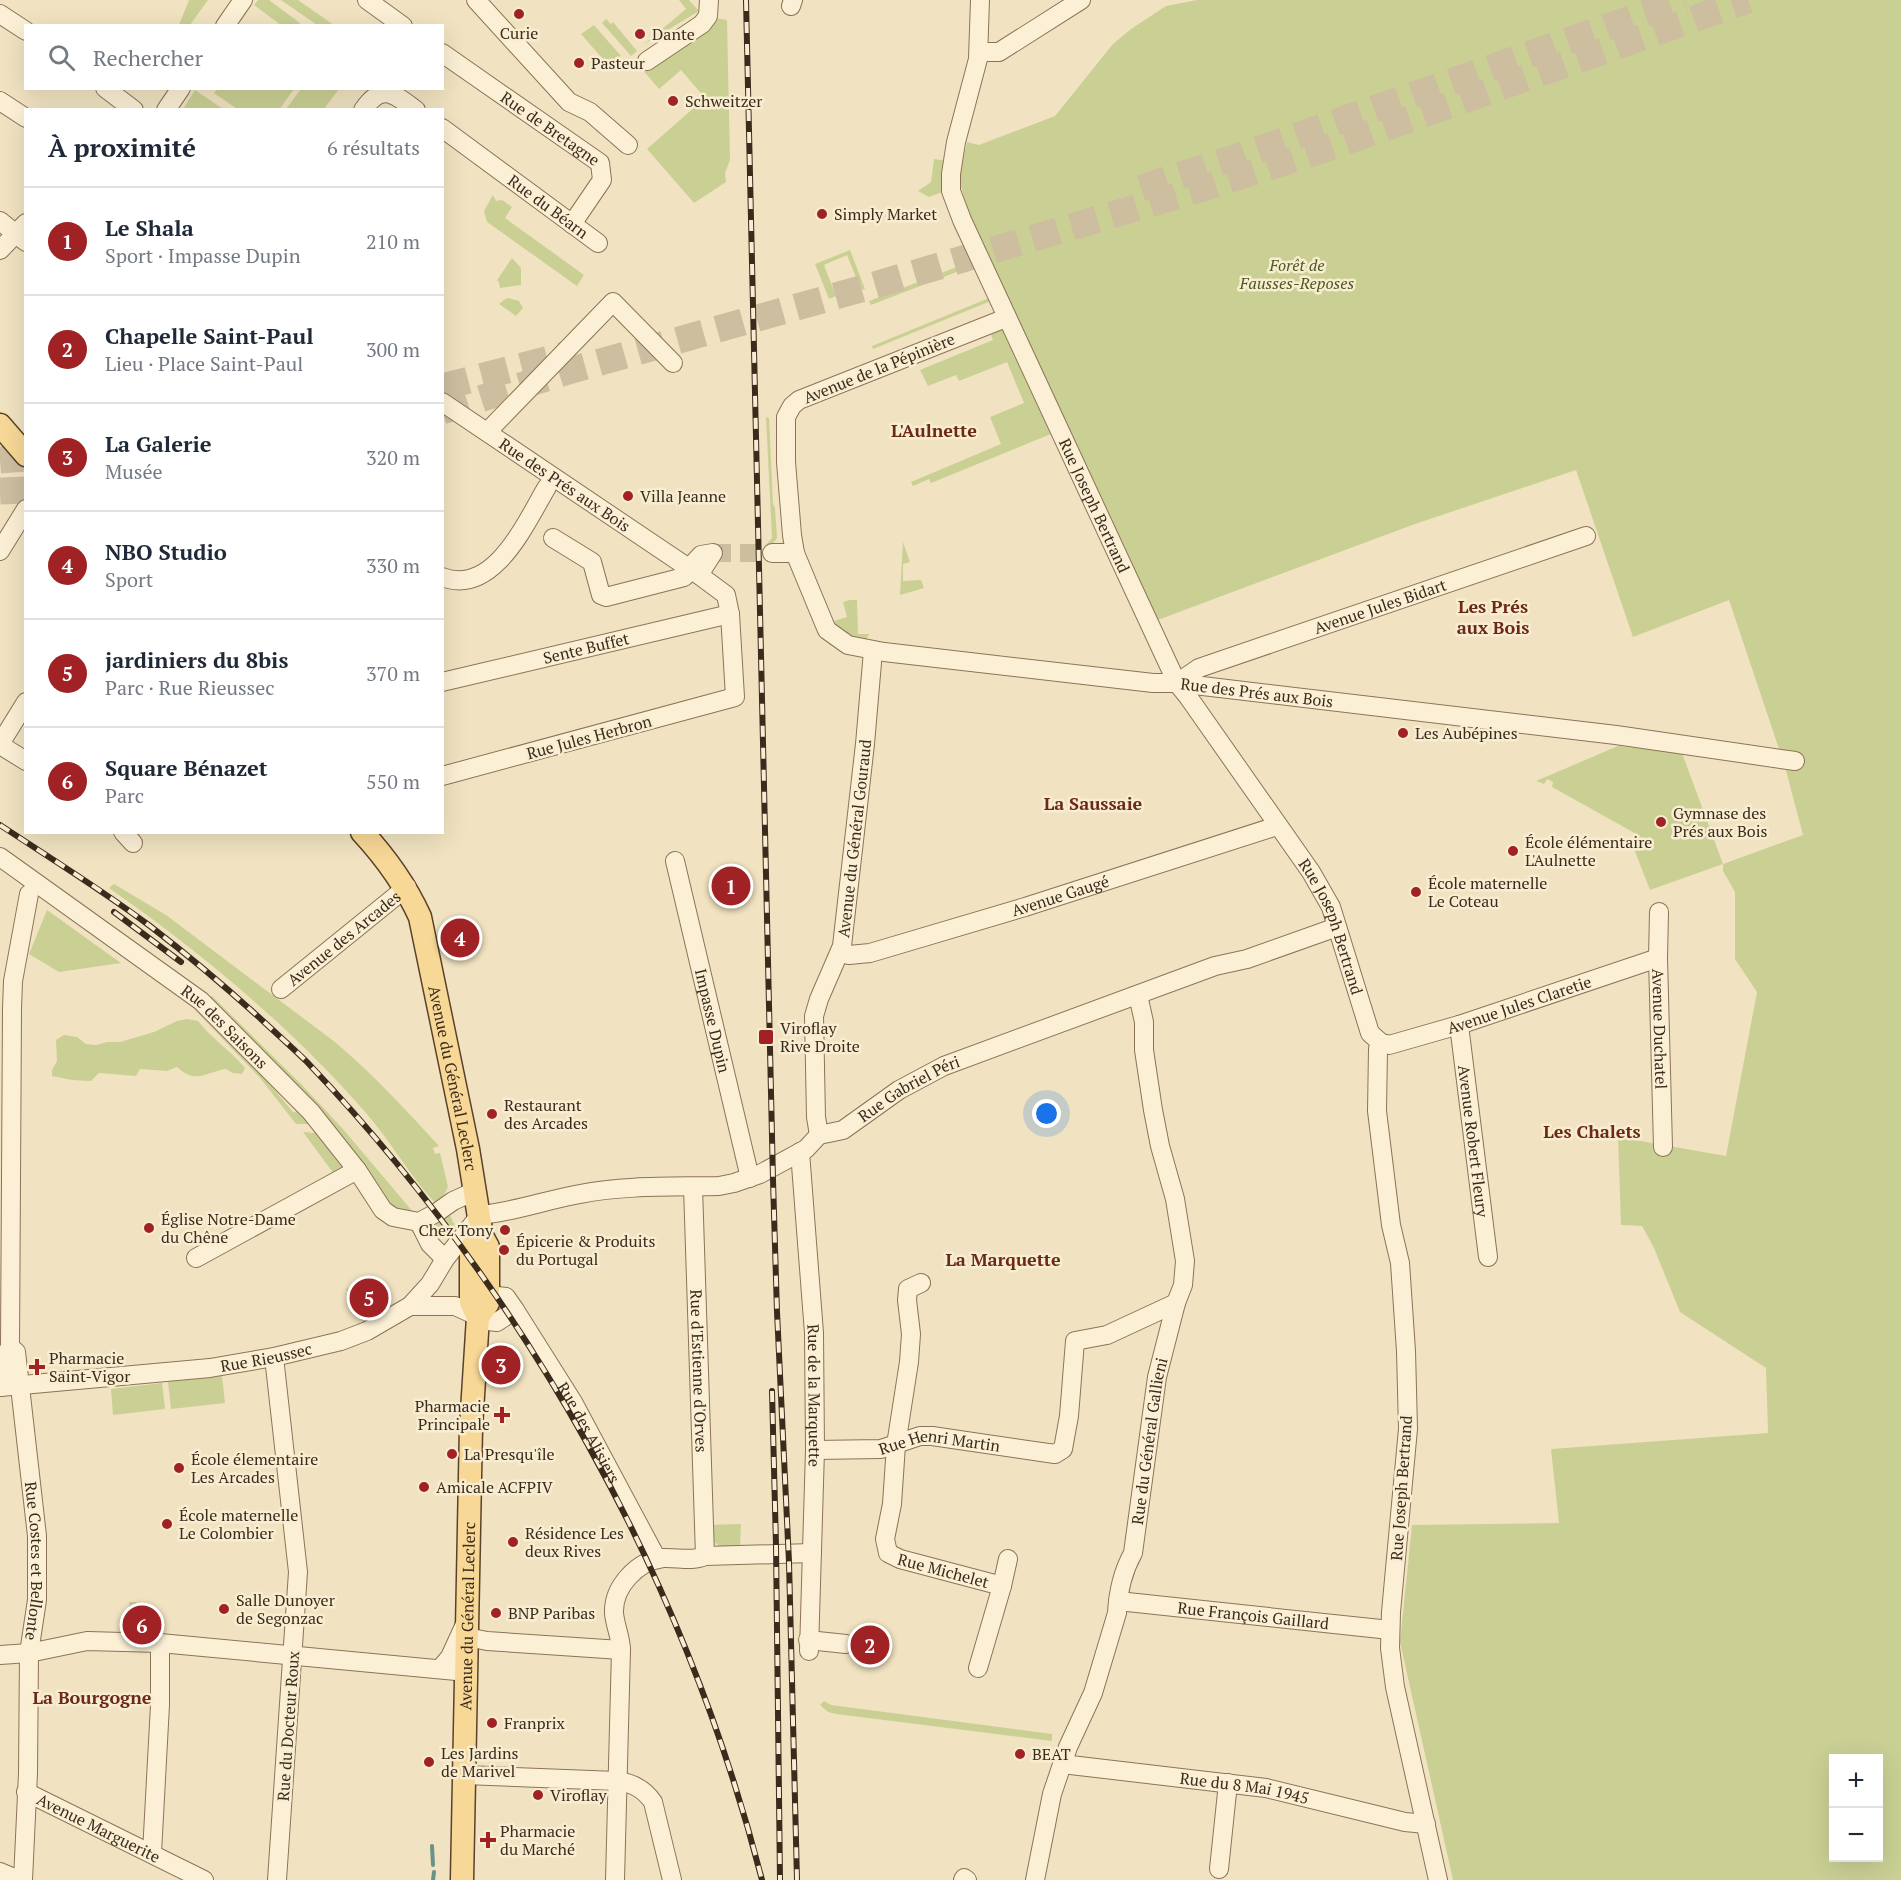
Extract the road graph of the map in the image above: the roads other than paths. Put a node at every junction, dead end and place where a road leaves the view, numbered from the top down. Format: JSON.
{"nodes":[{"id":1,"x":243,"y":0,"type":"edge"},
{"id":2,"x":367,"y":0,"type":"edge"},
{"id":3,"x":476,"y":0,"type":"edge"},
{"id":4,"x":709,"y":0,"type":"edge"},
{"id":5,"x":980,"y":0,"type":"edge"},
{"id":6,"x":1081,"y":0,"type":"edge"},
{"id":7,"x":0,"y":14,"type":"edge"},
{"id":8,"x":226,"y":24,"type":"edge"},
{"id":9,"x":400,"y":24,"type":"edge"},
{"id":10,"x":24,"y":31,"type":"edge"},
{"id":11,"x":979,"y":52,"type":"junction"},
{"id":12,"x":444,"y":54,"type":"edge"},
{"id":13,"x":647,"y":60,"type":"dead end"},
{"id":14,"x":108,"y":90,"type":"edge"},
{"id":15,"x":180,"y":90,"type":"edge"},
{"id":16,"x":0,"y":101,"type":"edge"},
{"id":17,"x":131,"y":108,"type":"edge"},
{"id":18,"x":167,"y":108,"type":"edge"},
{"id":19,"x":364,"y":108,"type":"edge"},
{"id":20,"x":413,"y":108,"type":"edge"},
{"id":21,"x":24,"y":117,"type":"edge"},
{"id":22,"x":444,"y":130,"type":"edge"},
{"id":23,"x":628,"y":145,"type":"dead end"},
{"id":24,"x":0,"y":220,"type":"edge"},
{"id":25,"x":572,"y":224,"type":"junction"},
{"id":26,"x":22,"y":233,"type":"edge"},
{"id":27,"x":598,"y":243,"type":"dead end"},
{"id":28,"x":0,"y":250,"type":"edge"},
{"id":29,"x":1006,"y":318,"type":"junction"},
{"id":30,"x":673,"y":363,"type":"dead end"},
{"id":31,"x":444,"y":403,"type":"edge"},
{"id":32,"x":0,"y":425,"type":"edge"},
{"id":33,"x":487,"y":432,"type":"junction"},
{"id":34,"x":24,"y":453,"type":"edge"},
{"id":35,"x":547,"y":487,"type":"dead end"},
{"id":36,"x":24,"y":512,"type":"edge"},
{"id":37,"x":1586,"y":536,"type":"dead end"},
{"id":38,"x":553,"y":538,"type":"dead end"},
{"id":39,"x":0,"y":551,"type":"edge"},
{"id":40,"x":772,"y":553,"type":"tunnel mouth"},
{"id":41,"x":795,"y":553,"type":"junction"},
{"id":42,"x":693,"y":571,"type":"junction"},
{"id":43,"x":444,"y":577,"type":"edge"},
{"id":44,"x":730,"y":614,"type":"junction"},
{"id":45,"x":873,"y":651,"type":"junction"},
{"id":46,"x":444,"y":682,"type":"edge"},
{"id":47,"x":1177,"y":683,"type":"junction"},
{"id":48,"x":24,"y":705,"type":"edge"},
{"id":49,"x":0,"y":745,"type":"edge"},
{"id":50,"x":24,"y":760,"type":"edge"},
{"id":51,"x":1795,"y":761,"type":"dead end"},
{"id":52,"x":444,"y":775,"type":"edge"},
{"id":53,"x":1277,"y":826,"type":"junction"},
{"id":54,"x":364,"y":834,"type":"edge"},
{"id":55,"x":0,"y":857,"type":"edge"},
{"id":56,"x":675,"y":861,"type":"dead end"},
{"id":57,"x":407,"y":887,"type":"junction"},
{"id":58,"x":29,"y":894,"type":"dead end"},
{"id":59,"x":1659,"y":912,"type":"dead end"},
{"id":60,"x":1337,"y":927,"type":"junction"},
{"id":61,"x":840,"y":953,"type":"junction"},
{"id":62,"x":1658,"y":958,"type":"junction"},
{"id":63,"x":281,"y":989,"type":"dead end"},
{"id":64,"x":1138,"y":995,"type":"junction"},
{"id":65,"x":1459,"y":1025,"type":"junction"},
{"id":66,"x":1380,"y":1042,"type":"junction"},
{"id":67,"x":5,"y":1056,"type":"edge"},
{"id":68,"x":819,"y":1135,"type":"junction"},
{"id":69,"x":1663,"y":1147,"type":"dead end"},
{"id":70,"x":800,"y":1152,"type":"junction"},
{"id":71,"x":357,"y":1170,"type":"junction"},
{"id":72,"x":750,"y":1178,"type":"junction"},
{"id":73,"x":693,"y":1187,"type":"junction"},
{"id":74,"x":475,"y":1191,"type":"junction"},
{"id":75,"x":419,"y":1222,"type":"junction"},
{"id":76,"x":481,"y":1226,"type":"junction"},
{"id":77,"x":1488,"y":1257,"type":"dead end"},
{"id":78,"x":196,"y":1258,"type":"dead end"},
{"id":79,"x":445,"y":1259,"type":"junction"},
{"id":80,"x":921,"y":1283,"type":"dead end"},
{"id":81,"x":488,"y":1295,"type":"junction"},
{"id":82,"x":1176,"y":1303,"type":"junction"},
{"id":83,"x":410,"y":1306,"type":"junction"},
{"id":84,"x":515,"y":1310,"type":"junction"},
{"id":85,"x":478,"y":1317,"type":"junction"},
{"id":86,"x":10,"y":1347,"type":"junction"},
{"id":87,"x":274,"y":1357,"type":"junction"},
{"id":88,"x":20,"y":1385,"type":"junction"},
{"id":89,"x":0,"y":1387,"type":"edge"},
{"id":90,"x":896,"y":1444,"type":"junction"},
{"id":91,"x":815,"y":1450,"type":"junction"},
{"id":92,"x":812,"y":1553,"type":"junction"},
{"id":93,"x":705,"y":1556,"type":"junction"},
{"id":94,"x":657,"y":1559,"type":"junction"},
{"id":95,"x":1008,"y":1559,"type":"dead end"},
{"id":96,"x":1002,"y":1586,"type":"junction"},
{"id":97,"x":1118,"y":1600,"type":"junction"},
{"id":98,"x":467,"y":1627,"type":"junction"},
{"id":99,"x":1390,"y":1630,"type":"junction"},
{"id":100,"x":160,"y":1643,"type":"junction"},
{"id":101,"x":846,"y":1644,"type":"dead end"},
{"id":102,"x":621,"y":1650,"type":"junction"},
{"id":103,"x":29,"y":1653,"type":"junction"},
{"id":104,"x":293,"y":1654,"type":"junction"},
{"id":105,"x":0,"y":1655,"type":"edge"},
{"id":106,"x":978,"y":1668,"type":"dead end"},
{"id":107,"x":440,"y":1669,"type":"junction"},
{"id":108,"x":467,"y":1672,"type":"junction"},
{"id":109,"x":1062,"y":1764,"type":"junction"},
{"id":110,"x":464,"y":1775,"type":"junction"},
{"id":111,"x":617,"y":1782,"type":"junction"},
{"id":112,"x":1228,"y":1783,"type":"junction"},
{"id":113,"x":26,"y":1792,"type":"junction"},
{"id":114,"x":1426,"y":1824,"type":"junction"},
{"id":115,"x":152,"y":1853,"type":"junction"},
{"id":116,"x":1219,"y":1869,"type":"dead end"},
{"id":117,"x":0,"y":1872,"type":"edge"},
{"id":118,"x":21,"y":1880,"type":"edge"},
{"id":119,"x":204,"y":1880,"type":"edge"},
{"id":120,"x":277,"y":1880,"type":"edge"},
{"id":121,"x":462,"y":1880,"type":"edge"},
{"id":122,"x":615,"y":1880,"type":"edge"},
{"id":123,"x":672,"y":1880,"type":"edge"},
{"id":124,"x":1035,"y":1880,"type":"edge"},
{"id":125,"x":1438,"y":1880,"type":"edge"}],
"edges":[{"from":1,"to":8,"type":"street"},
{"from":2,"to":9,"type":"street"},
{"from":3,"to":23,"type":"street"},
{"from":4,"to":13,"type":"street"},
{"from":5,"to":11,"type":"street","name":"Rue Joseph Bertrand"},
{"from":6,"to":11,"type":"street"},
{"from":7,"to":10,"type":"street"},
{"from":11,"to":29,"type":"street","name":"Rue Joseph Bertrand"},
{"from":12,"to":25,"type":"street","name":"Rue de Bretagne"},
{"from":14,"to":17,"type":"street"},
{"from":15,"to":18,"type":"street"},
{"from":16,"to":21,"type":"street"},
{"from":19,"to":20,"type":"street"},
{"from":22,"to":25,"type":"street","name":"Rue du Béarn"},
{"from":24,"to":26,"type":"street"},
{"from":25,"to":27,"type":"street","name":"Rue du Béarn"},
{"from":26,"to":28,"type":"street"},
{"from":29,"to":41,"type":"street","name":"Avenue de la Pépinière"},
{"from":29,"to":47,"type":"street","name":"Rue Joseph Bertrand"},
{"from":30,"to":33,"type":"street"},
{"from":31,"to":33,"type":"street","name":"Rue des Prés aux Bois"},
{"from":32,"to":34,"type":"main road"},
{"from":33,"to":42,"type":"street","name":"Rue des Prés aux Bois"},
{"from":35,"to":43,"type":"street"},
{"from":36,"to":39,"type":"street"},
{"from":37,"to":47,"type":"street","name":"Avenue Jules Bidart"},
{"from":38,"to":42,"type":"street"},
{"from":40,"to":41,"type":"street"},
{"from":41,"to":45,"type":"street","name":"Rue des Prés aux Bois"},
{"from":42,"to":44,"type":"street","name":"Rue des Prés aux Bois"},
{"from":44,"to":46,"type":"street","name":"Sente Buffet"},
{"from":44,"to":52,"type":"street","name":"Rue Jules Herbron"},
{"from":45,"to":47,"type":"street","name":"Rue des Prés aux Bois"},
{"from":45,"to":61,"type":"street","name":"Avenue du Général Gouraud"},
{"from":47,"to":51,"type":"street","name":"Rue des Prés aux Bois"},
{"from":47,"to":53,"type":"street","name":"Rue Joseph Bertrand"},
{"from":48,"to":49,"type":"street"},
{"from":49,"to":50,"type":"street"},
{"from":53,"to":60,"type":"street","name":"Rue Joseph Bertrand"},
{"from":53,"to":61,"type":"street","name":"Avenue Gaugé"},
{"from":54,"to":57,"type":"main road","name":"Avenue du Général Leclerc"},
{"from":55,"to":71,"type":"street","name":"Rue des Saisons"},
{"from":56,"to":72,"type":"street","name":"Impasse Dupin"},
{"from":57,"to":63,"type":"street","name":"Avenue des Arcades"},
{"from":57,"to":74,"type":"main road","name":"Avenue du Général Leclerc"},
{"from":58,"to":67,"type":"street"},
{"from":59,"to":62,"type":"street","name":"Avenue Duchatel"},
{"from":60,"to":64,"type":"street","name":"Rue Gabriel Péri"},
{"from":60,"to":66,"type":"street","name":"Rue Joseph Bertrand"},
{"from":61,"to":68,"type":"street","name":"Avenue du Général Gouraud"},
{"from":62,"to":65,"type":"street","name":"Avenue Jules Claretie"},
{"from":62,"to":69,"type":"street","name":"Avenue Duchatel"},
{"from":64,"to":68,"type":"street","name":"Rue Gabriel Péri"},
{"from":64,"to":82,"type":"street","name":"Rue du Général Gallieni"},
{"from":65,"to":66,"type":"street","name":"Avenue Jules Claretie"},
{"from":65,"to":77,"type":"street","name":"Avenue Robert Fleury"},
{"from":66,"to":99,"type":"street","name":"Rue Joseph Bertrand"},
{"from":67,"to":86,"type":"street"},
{"from":68,"to":70,"type":"street","name":"Rue Gabriel Péri"},
{"from":70,"to":72,"type":"street","name":"Rue Gabriel Péri"},
{"from":70,"to":91,"type":"street","name":"Rue de la Marquette"},
{"from":71,"to":75,"type":"street","name":"Rue des Saisons"},
{"from":71,"to":78,"type":"street"},
{"from":72,"to":73,"type":"street","name":"Rue Gabriel Péri"},
{"from":73,"to":76,"type":"street","name":"Rue Gabriel Péri"},
{"from":73,"to":93,"type":"street","name":"Rue d'Estienne d'Orves"},
{"from":74,"to":75,"type":"street"},
{"from":74,"to":76,"type":"main road","name":"Avenue du Général Leclerc"},
{"from":75,"to":79,"type":"street"},
{"from":76,"to":79,"type":"street","name":"Rue Rieussec"},
{"from":76,"to":81,"type":"main road","name":"Avenue du Général Leclerc"},
{"from":76,"to":85,"type":"main road","name":"Avenue du Général Leclerc"},
{"from":79,"to":83,"type":"street","name":"Rue Rieussec"},
{"from":80,"to":90,"type":"street"},
{"from":81,"to":84,"type":"street","name":"Rue des Alisiers"},
{"from":81,"to":85,"type":"main road","name":"Avenue du Général Leclerc"},
{"from":82,"to":90,"type":"street","name":"Rue Henri Martin"},
{"from":82,"to":97,"type":"street","name":"Rue du Général Gallieni"},
{"from":83,"to":85,"type":"street"},
{"from":83,"to":87,"type":"street","name":"Rue Rieussec"},
{"from":84,"to":85,"type":"street"},
{"from":84,"to":94,"type":"street","name":"Rue des Alisiers"},
{"from":85,"to":98,"type":"main road","name":"Avenue du Général Leclerc"},
{"from":86,"to":88,"type":"street","name":"Rue Costes et Bellonte"},
{"from":86,"to":89,"type":"street"},
{"from":87,"to":88,"type":"street","name":"Rue Rieussec"},
{"from":87,"to":104,"type":"street","name":"Rue du Docteur Roux"},
{"from":88,"to":89,"type":"street","name":"Rue Rieussec"},
{"from":88,"to":103,"type":"street","name":"Rue Costes et Bellonte"},
{"from":90,"to":91,"type":"street","name":"Rue Henri Martin"},
{"from":90,"to":96,"type":"street","name":"Rue Michelet"},
{"from":91,"to":92,"type":"street","name":"Rue de la Marquette"},
{"from":92,"to":93,"type":"street"},
{"from":92,"to":101,"type":"street","name":"Rue de la Marquette"},
{"from":93,"to":94,"type":"street"},
{"from":94,"to":102,"type":"street"},
{"from":95,"to":96,"type":"street","name":"Rue Michelet"},
{"from":96,"to":106,"type":"street","name":"Rue Michelet"},
{"from":97,"to":99,"type":"street","name":"Rue François Gaillard"},
{"from":97,"to":109,"type":"street","name":"Rue du Général Gallieni"},
{"from":98,"to":102,"type":"street"},
{"from":98,"to":107,"type":"street"},
{"from":98,"to":108,"type":"main road","name":"Avenue du Général Leclerc"},
{"from":99,"to":114,"type":"street","name":"Rue Joseph Bertrand"},
{"from":100,"to":103,"type":"street"},
{"from":100,"to":104,"type":"street"},
{"from":100,"to":115,"type":"street"},
{"from":102,"to":111,"type":"street"},
{"from":103,"to":105,"type":"street"},
{"from":103,"to":113,"type":"street","name":"Rue Costes et Bellonte"},
{"from":104,"to":107,"type":"street"},
{"from":104,"to":120,"type":"street","name":"Rue du Docteur Roux"},
{"from":107,"to":108,"type":"street"},
{"from":108,"to":110,"type":"main road","name":"Avenue du Général Leclerc"},
{"from":109,"to":112,"type":"street","name":"Rue du 8 Mai 1945"},
{"from":109,"to":124,"type":"street","name":"Rue du Général Gallieni"},
{"from":110,"to":111,"type":"street"},
{"from":110,"to":121,"type":"main road","name":"Avenue du Général Leclerc"},
{"from":111,"to":122,"type":"street"},
{"from":111,"to":123,"type":"street"},
{"from":112,"to":114,"type":"street","name":"Rue du 8 Mai 1945"},
{"from":112,"to":116,"type":"street"},
{"from":113,"to":115,"type":"street","name":"Avenue Marguerite"},
{"from":113,"to":118,"type":"street","name":"Rue Costes et Bellonte"},
{"from":114,"to":125,"type":"street","name":"Rue Joseph Bertrand"},
{"from":115,"to":119,"type":"street","name":"Avenue Marguerite"},
{"from":117,"to":118,"type":"street"}]}
